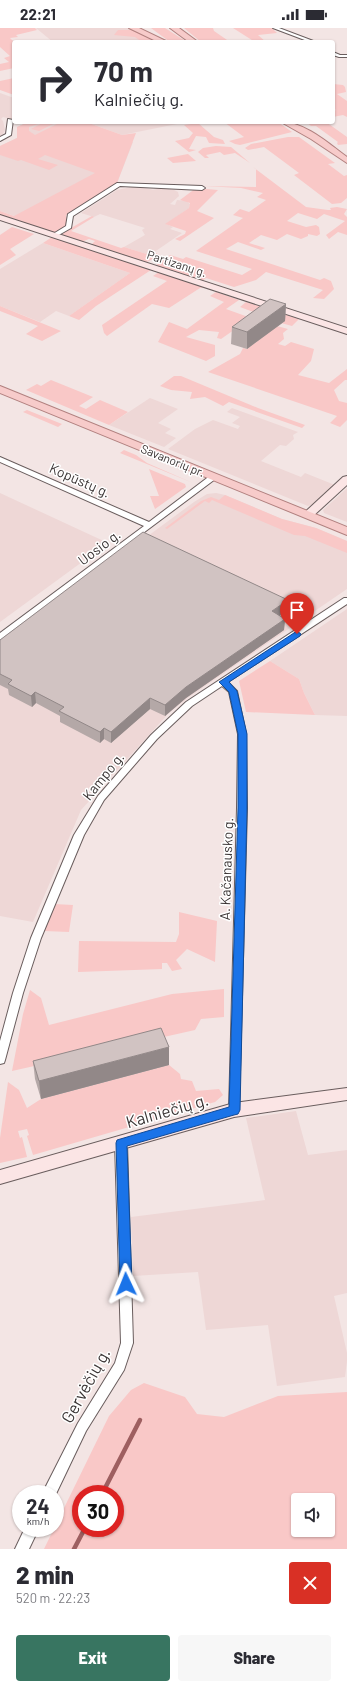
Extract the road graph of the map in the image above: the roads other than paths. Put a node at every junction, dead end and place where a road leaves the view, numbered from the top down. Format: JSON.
{"nodes":[{"id":1,"x":133,"y":28,"type":"edge"},
{"id":2,"x":145,"y":28,"type":"edge"},
{"id":3,"x":174,"y":28,"type":"edge"},
{"id":4,"x":181,"y":28,"type":"edge"},
{"id":5,"x":276,"y":28,"type":"edge"},
{"id":6,"x":186,"y":36,"type":"junction"},
{"id":7,"x":160,"y":40,"type":"edge"},
{"id":8,"x":161,"y":40,"type":"edge"},
{"id":9,"x":191,"y":40,"type":"edge"},
{"id":10,"x":309,"y":40,"type":"edge"},
{"id":11,"x":335,"y":54,"type":"edge"},
{"id":12,"x":347,"y":56,"type":"edge"},
{"id":13,"x":10,"y":120,"type":"dead end"},
{"id":14,"x":289,"y":124,"type":"edge"},
{"id":15,"x":302,"y":124,"type":"edge"},
{"id":16,"x":314,"y":137,"type":"junction"},
{"id":17,"x":0,"y":139,"type":"edge"},
{"id":18,"x":347,"y":160,"type":"edge"},
{"id":19,"x":202,"y":188,"type":"dead end"},
{"id":20,"x":0,"y":217,"type":"edge"},
{"id":21,"x":55,"y":235,"type":"junction"},
{"id":22,"x":347,"y":331,"type":"edge"},
{"id":23,"x":0,"y":389,"type":"edge"},
{"id":24,"x":0,"y":459,"type":"edge"},
{"id":25,"x":214,"y":477,"type":"junction"},
{"id":26,"x":347,"y":479,"type":"edge"},
{"id":27,"x":308,"y":515,"type":"junction"},
{"id":28,"x":149,"y":526,"type":"junction"},
{"id":29,"x":347,"y":531,"type":"edge"},
{"id":30,"x":347,"y":600,"type":"edge"},
{"id":31,"x":0,"y":637,"type":"edge"},
{"id":32,"x":224,"y":682,"type":"junction"},
{"id":33,"x":0,"y":1060,"type":"edge"},
{"id":34,"x":347,"y":1094,"type":"edge"},
{"id":35,"x":234,"y":1110,"type":"junction"},
{"id":36,"x":121,"y":1143,"type":"junction"},
{"id":37,"x":0,"y":1177,"type":"edge"},
{"id":38,"x":53,"y":1485,"type":"edge"},
{"id":39,"x":28,"y":1537,"type":"edge"},
{"id":40,"x":22,"y":1549,"type":"edge"}],
"edges":[{"from":1,"to":7,"type":"main road"},
{"from":2,"to":8,"type":"main road"},
{"from":3,"to":6,"type":"main road"},
{"from":4,"to":6,"type":"main road"},
{"from":5,"to":10,"type":"street"},
{"from":6,"to":9,"type":"main road"},
{"from":11,"to":12,"type":"street"},
{"from":13,"to":17,"type":"street"},
{"from":14,"to":16,"type":"main road"},
{"from":15,"to":16,"type":"main road"},
{"from":16,"to":18,"type":"main road"},
{"from":19,"to":21,"type":"street"},
{"from":20,"to":21,"type":"street","name":"Partizanų g."},
{"from":21,"to":22,"type":"street","name":"Partizanų g."},
{"from":23,"to":25,"type":"main road","name":"Savanorių pr."},
{"from":24,"to":28,"type":"street","name":"Kopūstų g."},
{"from":25,"to":27,"type":"main road","name":"Savanorių pr."},
{"from":25,"to":28,"type":"street","name":"Uosio g."},
{"from":26,"to":27,"type":"street"},
{"from":27,"to":29,"type":"main road","name":"Savanorių pr."},
{"from":28,"to":31,"type":"street","name":"Uosio g."},
{"from":30,"to":32,"type":"street","name":"Kampo g."},
{"from":32,"to":33,"type":"street","name":"Kampo g."},
{"from":32,"to":35,"type":"street","name":"A. Kačanausko g."},
{"from":34,"to":35,"type":"street","name":"Kalniečių g."},
{"from":35,"to":36,"type":"street","name":"Kalniečių g."},
{"from":36,"to":37,"type":"street","name":"Kalniečių g."},
{"from":36,"to":38,"type":"street","name":"Gervėčių g."},
{"from":39,"to":40,"type":"street"}]}
